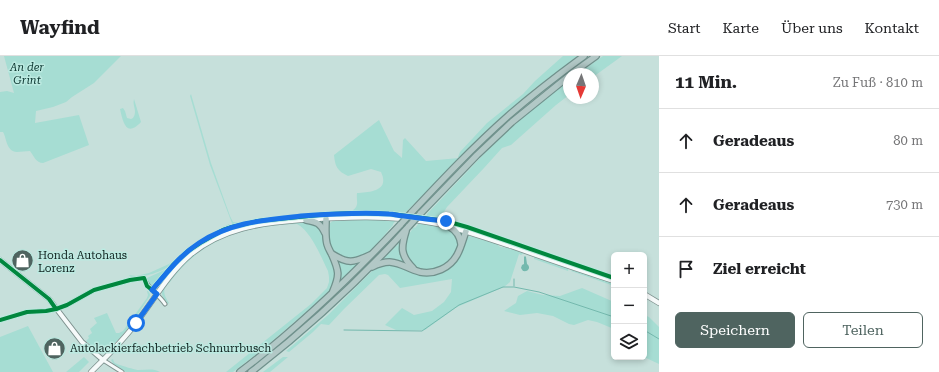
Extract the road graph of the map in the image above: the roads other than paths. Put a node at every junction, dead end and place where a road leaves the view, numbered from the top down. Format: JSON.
{"nodes":[{"id":1,"x":584,"y":56,"type":"edge"},
{"id":2,"x":596,"y":56,"type":"edge"},
{"id":3,"x":580,"y":68,"type":"edge"},
{"id":4,"x":563,"y":80,"type":"edge"},
{"id":5,"x":326,"y":219,"type":"junction"},
{"id":6,"x":306,"y":220,"type":"junction"},
{"id":7,"x":408,"y":227,"type":"junction"},
{"id":8,"x":450,"y":227,"type":"junction"},
{"id":9,"x":466,"y":231,"type":"junction"},
{"id":10,"x":326,"y":233,"type":"junction"},
{"id":11,"x":461,"y":245,"type":"junction"},
{"id":12,"x":331,"y":253,"type":"junction"},
{"id":13,"x":372,"y":254,"type":"junction"},
{"id":14,"x":0,"y":260,"type":"edge"},
{"id":15,"x":368,"y":268,"type":"junction"},
{"id":16,"x":416,"y":271,"type":"junction"},
{"id":17,"x":611,"y":280,"type":"edge"},
{"id":18,"x":332,"y":293,"type":"junction"},
{"id":19,"x":157,"y":294,"type":"junction"},
{"id":20,"x":647,"y":296,"type":"edge"},
{"id":21,"x":659,"y":303,"type":"edge"},
{"id":22,"x":166,"y":304,"type":"dead end"},
{"id":23,"x":56,"y":309,"type":"junction"},
{"id":24,"x":0,"y":320,"type":"edge"},
{"id":25,"x":103,"y":360,"type":"junction"},
{"id":26,"x":91,"y":372,"type":"edge"},
{"id":27,"x":122,"y":372,"type":"edge"},
{"id":28,"x":240,"y":372,"type":"edge"},
{"id":29,"x":251,"y":372,"type":"edge"}],
"edges":[{"from":1,"to":13,"type":"highway","bridge":true},
{"from":2,"to":3,"type":"highway"},
{"from":4,"to":7,"type":"highway","bridge":true},
{"from":5,"to":6,"type":"main road"},
{"from":5,"to":8,"type":"main road"},
{"from":5,"to":10,"type":"highway"},
{"from":6,"to":10,"type":"highway"},
{"from":6,"to":19,"type":"main road"},
{"from":7,"to":15,"type":"highway"},
{"from":7,"to":16,"type":"highway"},
{"from":8,"to":9,"type":"main road"},
{"from":8,"to":11,"type":"highway"},
{"from":9,"to":11,"type":"highway"},
{"from":9,"to":17,"type":"main road"},
{"from":10,"to":12,"type":"highway"},
{"from":11,"to":16,"type":"highway"},
{"from":12,"to":13,"type":"highway"},
{"from":12,"to":18,"type":"highway"},
{"from":13,"to":18,"type":"highway"},
{"from":14,"to":23,"type":"street"},
{"from":15,"to":16,"type":"highway"},
{"from":15,"to":29,"type":"highway"},
{"from":18,"to":28,"type":"highway"},
{"from":19,"to":22,"type":"street"},
{"from":19,"to":23,"type":"street"},
{"from":19,"to":25,"type":"main road"},
{"from":20,"to":21,"type":"main road"},
{"from":23,"to":24,"type":"street"},
{"from":23,"to":25,"type":"street"},
{"from":25,"to":26,"type":"main road"},
{"from":25,"to":27,"type":"street"}]}
